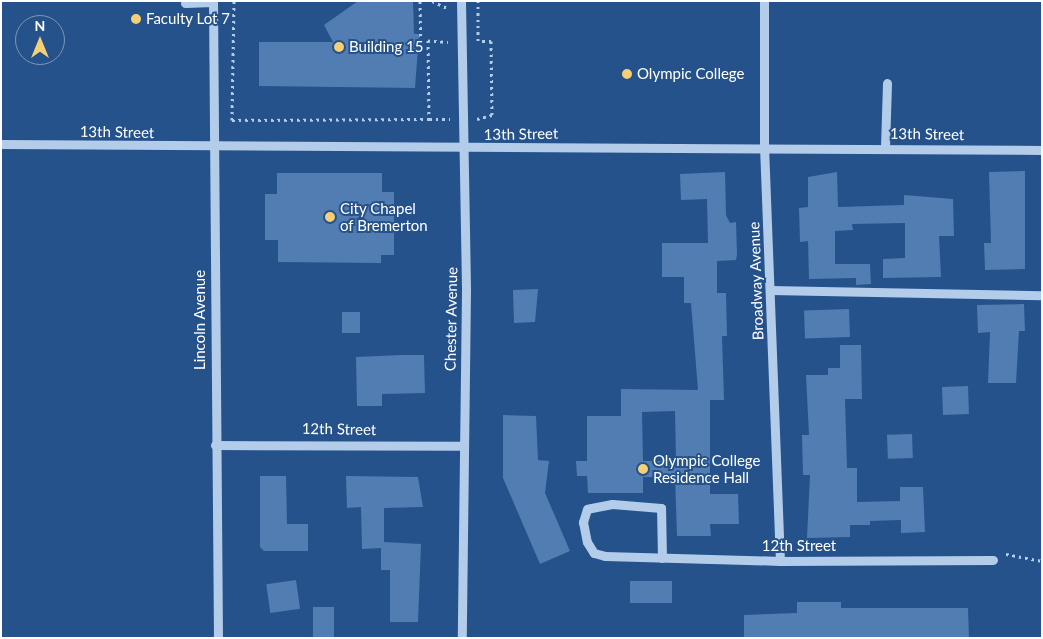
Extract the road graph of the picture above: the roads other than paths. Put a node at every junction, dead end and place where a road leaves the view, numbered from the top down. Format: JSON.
{"nodes":[{"id":1,"x":461,"y":1,"type":"edge"},
{"id":2,"x":764,"y":1,"type":"edge"},
{"id":3,"x":213,"y":2,"type":"edge"},
{"id":4,"x":185,"y":3,"type":"dead end"},
{"id":5,"x":887,"y":83,"type":"dead end"},
{"id":6,"x":1,"y":144,"type":"edge"},
{"id":7,"x":213,"y":146,"type":"junction"},
{"id":8,"x":764,"y":146,"type":"junction"},
{"id":9,"x":885,"y":147,"type":"junction"},
{"id":10,"x":463,"y":148,"type":"junction"},
{"id":11,"x":1042,"y":150,"type":"edge"},
{"id":12,"x":770,"y":290,"type":"junction"},
{"id":13,"x":1042,"y":295,"type":"edge"},
{"id":14,"x":215,"y":445,"type":"junction"},
{"id":15,"x":463,"y":446,"type":"junction"},
{"id":16,"x":662,"y":558,"type":"junction"},
{"id":17,"x":993,"y":560,"type":"road end"},
{"id":18,"x":780,"y":561,"type":"junction"},
{"id":19,"x":218,"y":638,"type":"edge"},
{"id":20,"x":462,"y":638,"type":"edge"}],
"edges":[{"from":1,"to":10,"type":"street","name":"Chester Avenue"},
{"from":2,"to":8,"type":"street","name":"Broadway Avenue"},
{"from":3,"to":4,"type":"street"},
{"from":3,"to":7,"type":"street","name":"Lincoln Avenue"},
{"from":5,"to":9,"type":"street"},
{"from":6,"to":7,"type":"street","name":"13th Street"},
{"from":7,"to":10,"type":"street","name":"13th Street"},
{"from":7,"to":14,"type":"street","name":"Lincoln Avenue"},
{"from":8,"to":9,"type":"street","name":"13th Street"},
{"from":8,"to":10,"type":"street","name":"13th Street"},
{"from":8,"to":12,"type":"street","name":"Broadway Avenue"},
{"from":9,"to":11,"type":"street","name":"13th Street"},
{"from":10,"to":15,"type":"street","name":"Chester Avenue"},
{"from":12,"to":13,"type":"street"},
{"from":12,"to":18,"type":"street","name":"Broadway Avenue"},
{"from":14,"to":15,"type":"street","name":"12th Street"},
{"from":14,"to":19,"type":"street","name":"Lincoln Avenue"},
{"from":15,"to":20,"type":"street","name":"Chester Avenue"},
{"from":16,"to":16,"type":"street","name":"12th Street"},
{"from":16,"to":18,"type":"street","name":"12th Street"},
{"from":17,"to":18,"type":"street","name":"12th Street"}]}
